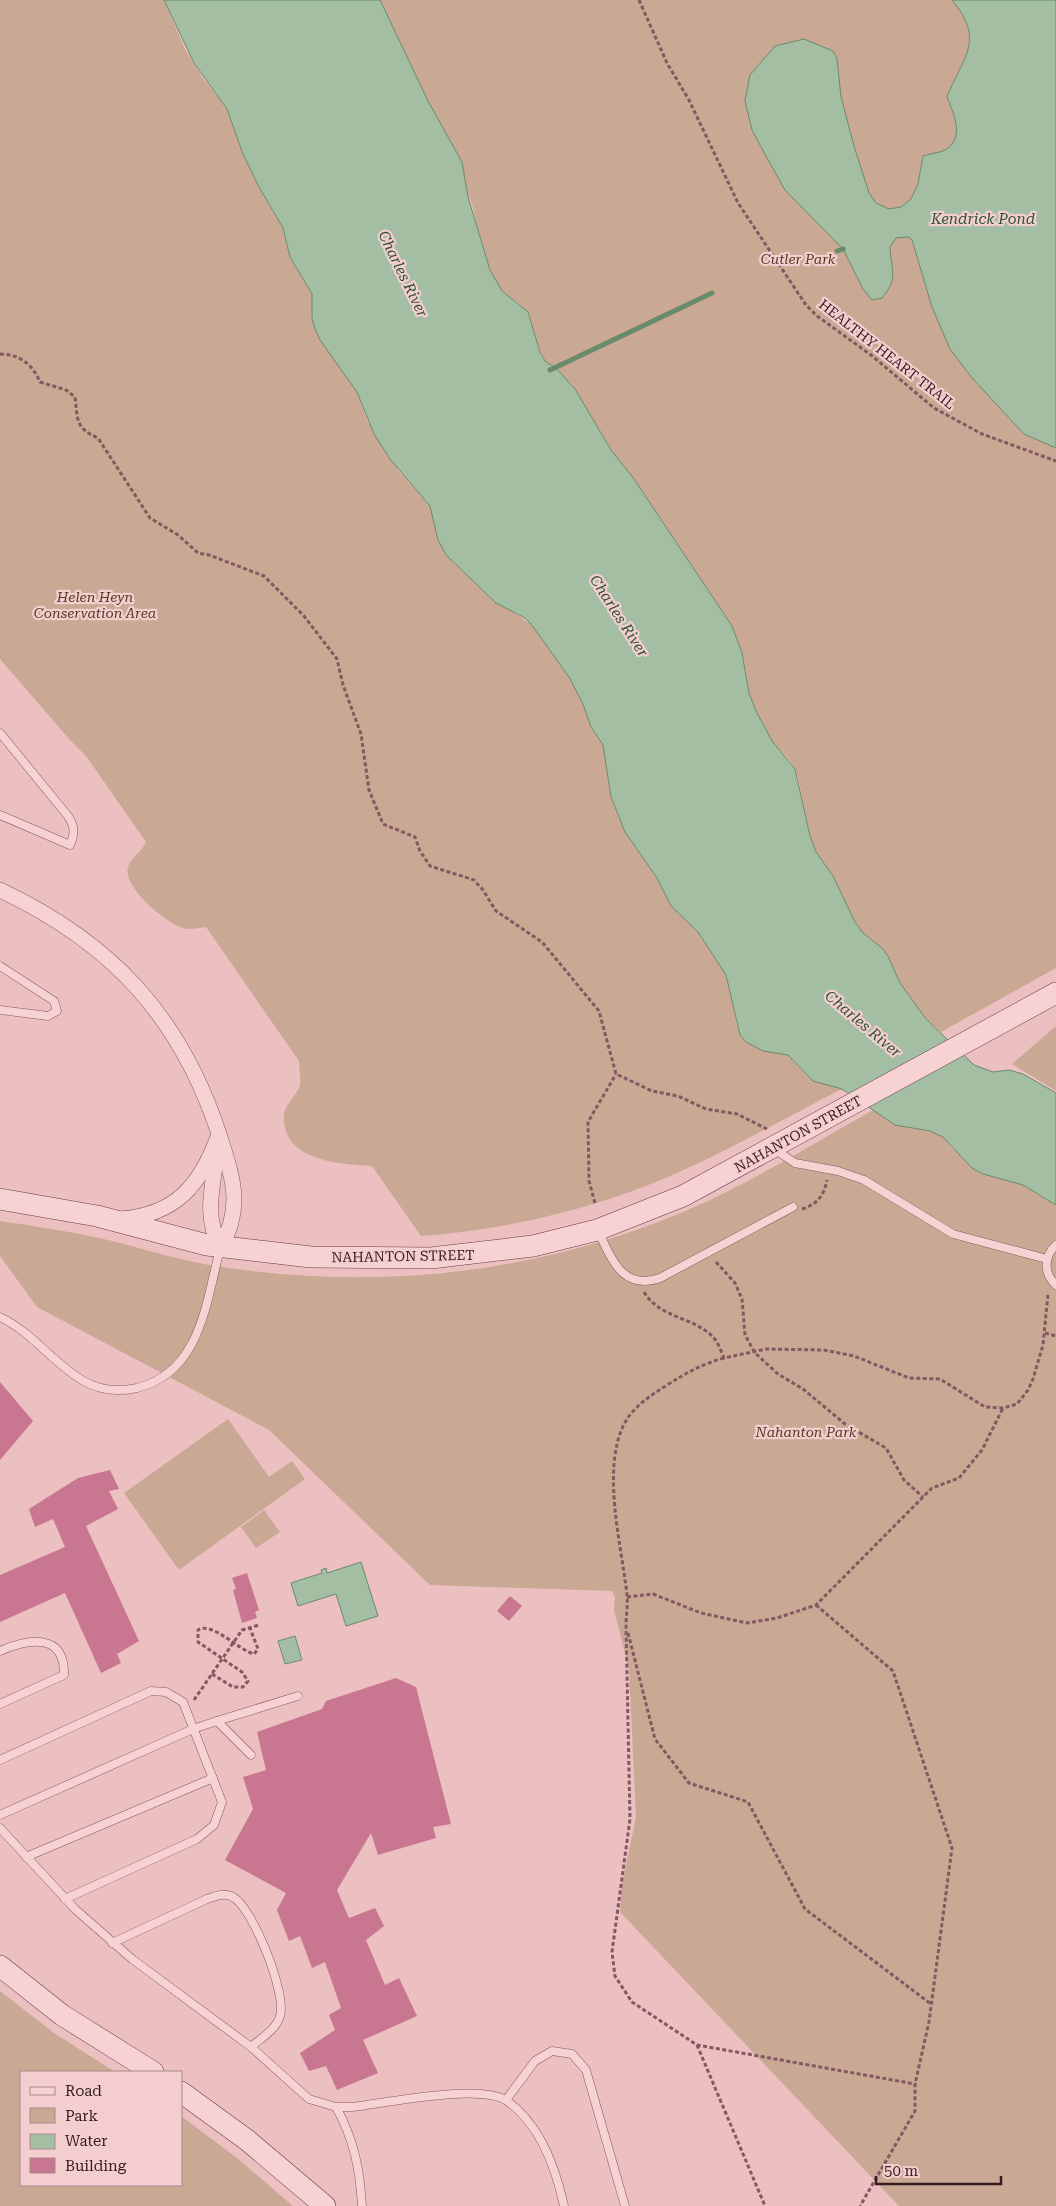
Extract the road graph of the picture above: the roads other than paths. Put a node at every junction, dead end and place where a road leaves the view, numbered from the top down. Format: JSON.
{"nodes":[{"id":1,"x":0,"y":733,"type":"edge"},
{"id":2,"x":0,"y":815,"type":"edge"},
{"id":3,"x":0,"y":890,"type":"edge"},
{"id":4,"x":0,"y":966,"type":"edge"},
{"id":5,"x":1056,"y":992,"type":"edge"},
{"id":6,"x":0,"y":1010,"type":"edge"},
{"id":7,"x":219,"y":1134,"type":"junction"},
{"id":8,"x":779,"y":1145,"type":"junction"},
{"id":9,"x":0,"y":1199,"type":"edge"},
{"id":10,"x":793,"y":1207,"type":"road end"},
{"id":11,"x":113,"y":1220,"type":"junction"},
{"id":12,"x":597,"y":1230,"type":"junction"},
{"id":13,"x":1056,"y":1245,"type":"edge"},
{"id":14,"x":220,"y":1247,"type":"junction"},
{"id":15,"x":1047,"y":1260,"type":"junction"},
{"id":16,"x":1055,"y":1284,"type":"edge"},
{"id":17,"x":0,"y":1317,"type":"edge"},
{"id":18,"x":0,"y":1650,"type":"edge"},
{"id":19,"x":298,"y":1696,"type":"dead end"},
{"id":20,"x":0,"y":1704,"type":"edge"},
{"id":21,"x":217,"y":1721,"type":"junction"},
{"id":22,"x":193,"y":1728,"type":"junction"},
{"id":23,"x":251,"y":1755,"type":"dead end"},
{"id":24,"x":0,"y":1760,"type":"edge"},
{"id":25,"x":212,"y":1778,"type":"junction"},
{"id":26,"x":0,"y":1815,"type":"edge"},
{"id":27,"x":0,"y":1828,"type":"edge"},
{"id":28,"x":26,"y":1858,"type":"junction"},
{"id":29,"x":65,"y":1899,"type":"junction"},
{"id":30,"x":112,"y":1943,"type":"junction"},
{"id":31,"x":0,"y":1966,"type":"edge"},
{"id":32,"x":251,"y":2046,"type":"junction"},
{"id":33,"x":151,"y":2071,"type":"edge"},
{"id":34,"x":182,"y":2093,"type":"edge"},
{"id":35,"x":506,"y":2100,"type":"junction"},
{"id":36,"x":336,"y":2106,"type":"junction"},
{"id":37,"x":325,"y":2206,"type":"edge"},
{"id":38,"x":362,"y":2206,"type":"edge"},
{"id":39,"x":564,"y":2206,"type":"edge"},
{"id":40,"x":625,"y":2206,"type":"edge"}],
"edges":[{"from":1,"to":2,"type":"lane"},
{"from":3,"to":7,"type":"street"},
{"from":4,"to":6,"type":"lane"},
{"from":5,"to":8,"type":"main road","name":"NAHANTON STREET"},
{"from":7,"to":11,"type":"street"},
{"from":7,"to":14,"type":"street"},
{"from":7,"to":14,"type":"street"},
{"from":8,"to":12,"type":"main road","name":"NAHANTON STREET"},
{"from":8,"to":15,"type":"lane"},
{"from":9,"to":11,"type":"main road","name":"NAHANTON STREET"},
{"from":10,"to":12,"type":"lane"},
{"from":11,"to":14,"type":"main road","name":"NAHANTON STREET"},
{"from":12,"to":14,"type":"main road","name":"NAHANTON STREET"},
{"from":13,"to":15,"type":"lane"},
{"from":14,"to":17,"type":"lane"},
{"from":15,"to":16,"type":"lane"},
{"from":18,"to":20,"type":"lane"},
{"from":19,"to":21,"type":"lane"},
{"from":21,"to":22,"type":"lane"},
{"from":21,"to":23,"type":"lane"},
{"from":22,"to":24,"type":"lane"},
{"from":22,"to":25,"type":"lane"},
{"from":22,"to":26,"type":"lane"},
{"from":25,"to":28,"type":"lane"},
{"from":25,"to":29,"type":"lane"},
{"from":27,"to":28,"type":"lane"},
{"from":28,"to":29,"type":"lane"},
{"from":29,"to":30,"type":"lane"},
{"from":30,"to":32,"type":"lane"},
{"from":30,"to":32,"type":"lane"},
{"from":31,"to":33,"type":"main road"},
{"from":32,"to":36,"type":"lane"},
{"from":34,"to":37,"type":"main road"},
{"from":35,"to":36,"type":"lane"},
{"from":35,"to":39,"type":"lane"},
{"from":35,"to":40,"type":"lane"},
{"from":36,"to":38,"type":"lane"}]}
